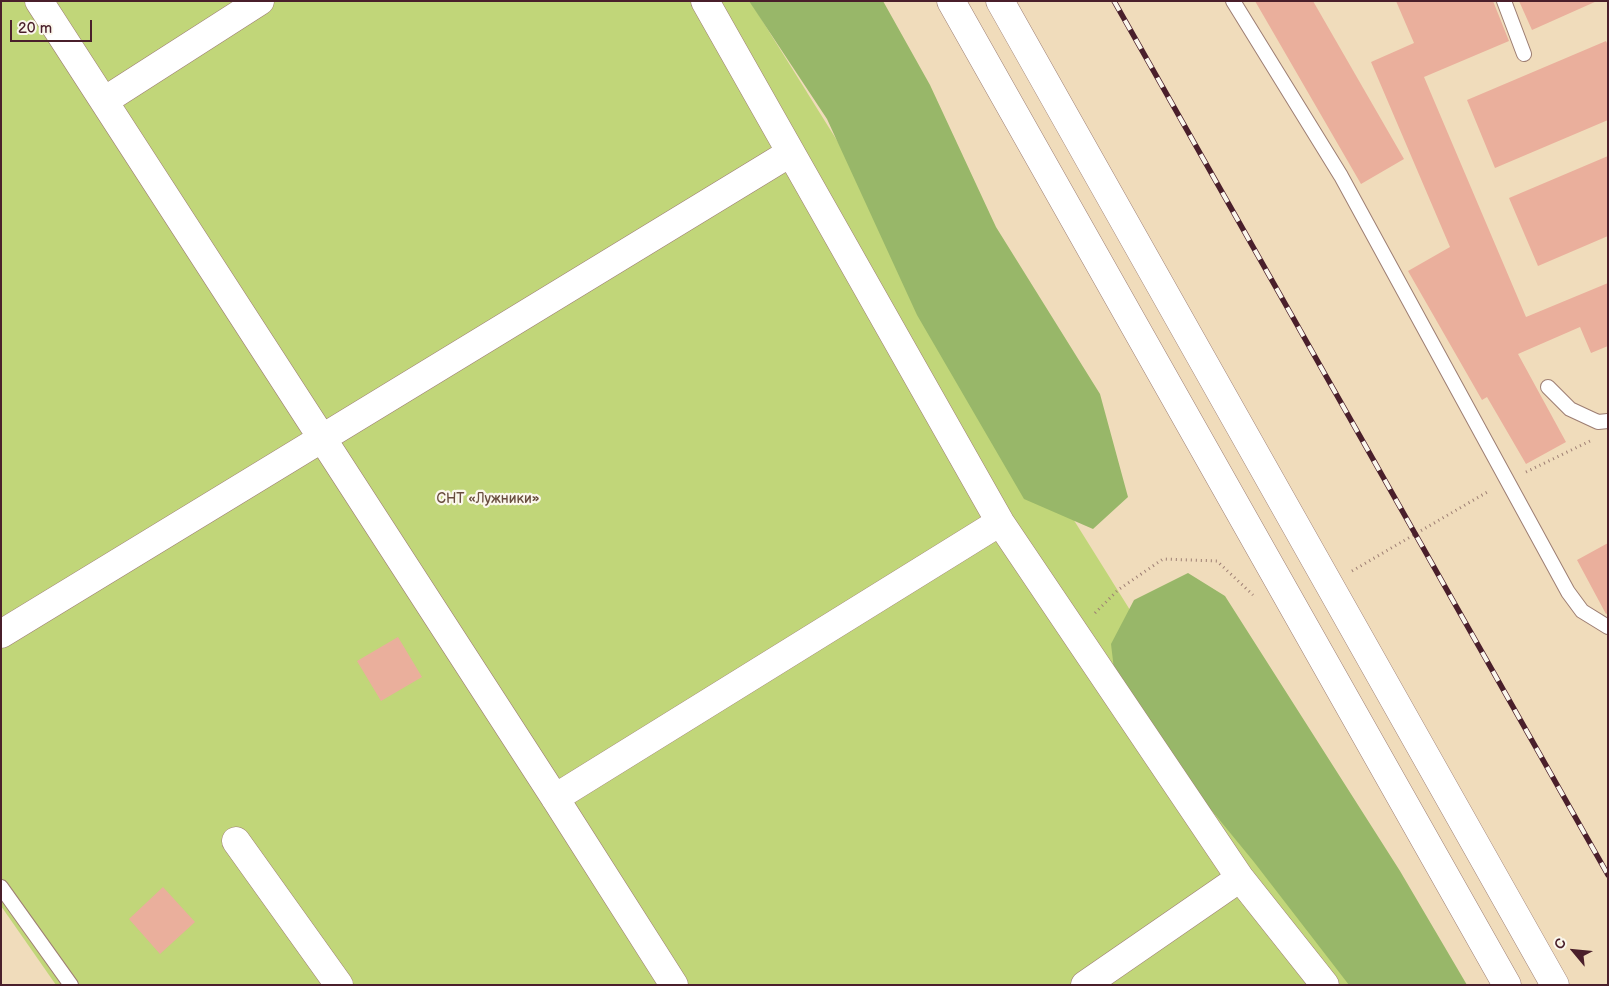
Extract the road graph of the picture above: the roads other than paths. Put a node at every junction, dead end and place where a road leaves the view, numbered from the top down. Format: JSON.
{"nodes":[{"id":1,"x":39,"y":1,"type":"edge"},
{"id":2,"x":260,"y":1,"type":"edge"},
{"id":3,"x":706,"y":1,"type":"edge"},
{"id":4,"x":951,"y":1,"type":"edge"},
{"id":5,"x":1000,"y":1,"type":"edge"},
{"id":6,"x":1233,"y":1,"type":"edge"},
{"id":7,"x":1504,"y":1,"type":"edge"},
{"id":8,"x":1524,"y":54,"type":"dead end"},
{"id":9,"x":104,"y":101,"type":"junction"},
{"id":10,"x":790,"y":153,"type":"junction"},
{"id":11,"x":1548,"y":388,"type":"dead end"},
{"id":12,"x":1608,"y":421,"type":"edge"},
{"id":13,"x":322,"y":438,"type":"junction"},
{"id":14,"x":1000,"y":522,"type":"junction"},
{"id":15,"x":1608,"y":627,"type":"edge"},
{"id":16,"x":1,"y":634,"type":"edge"},
{"id":17,"x":555,"y":798,"type":"junction"},
{"id":18,"x":236,"y":842,"type":"dead end"},
{"id":19,"x":1240,"y":878,"type":"junction"},
{"id":20,"x":1,"y":887,"type":"edge"},
{"id":21,"x":71,"y":985,"type":"edge"},
{"id":22,"x":339,"y":985,"type":"edge"},
{"id":23,"x":674,"y":985,"type":"edge"},
{"id":24,"x":1085,"y":985,"type":"edge"},
{"id":25,"x":1324,"y":985,"type":"edge"},
{"id":26,"x":1507,"y":985,"type":"edge"},
{"id":27,"x":1554,"y":985,"type":"edge"}],
"edges":[{"from":1,"to":9,"type":"street"},
{"from":2,"to":9,"type":"street"},
{"from":3,"to":10,"type":"street"},
{"from":4,"to":26,"type":"street"},
{"from":5,"to":27,"type":"street"},
{"from":6,"to":15,"type":"lane"},
{"from":7,"to":8,"type":"lane"},
{"from":9,"to":13,"type":"street"},
{"from":10,"to":13,"type":"street"},
{"from":10,"to":14,"type":"street"},
{"from":11,"to":12,"type":"lane"},
{"from":13,"to":16,"type":"street"},
{"from":13,"to":17,"type":"street"},
{"from":14,"to":17,"type":"street"},
{"from":14,"to":19,"type":"street"},
{"from":17,"to":23,"type":"street"},
{"from":18,"to":22,"type":"street"},
{"from":19,"to":24,"type":"street"},
{"from":19,"to":25,"type":"street"},
{"from":20,"to":21,"type":"lane"}]}
